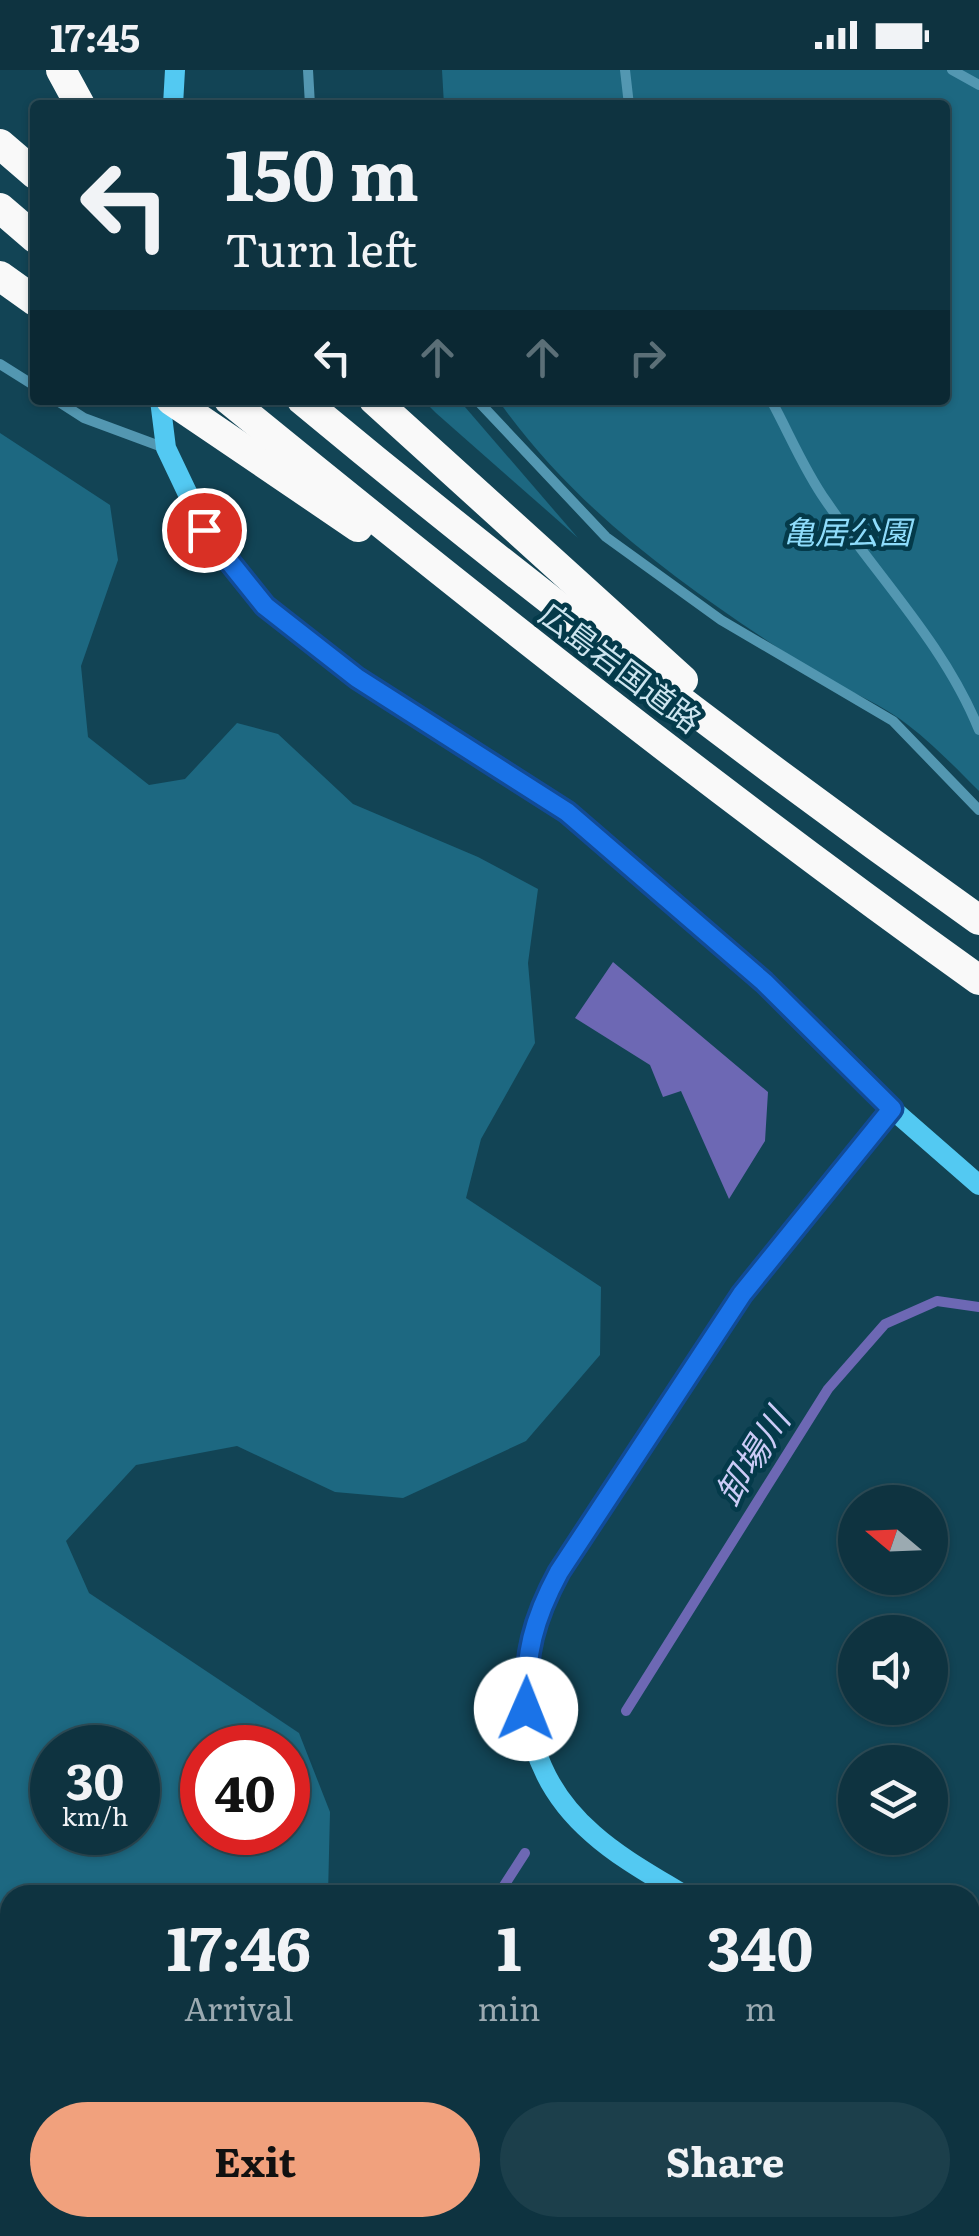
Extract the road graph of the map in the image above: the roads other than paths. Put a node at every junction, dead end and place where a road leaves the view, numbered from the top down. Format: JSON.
{"nodes":[{"id":1,"x":61,"y":70,"type":"edge"},
{"id":2,"x":175,"y":70,"type":"edge"},
{"id":3,"x":308,"y":70,"type":"edge"},
{"id":4,"x":625,"y":70,"type":"edge"},
{"id":5,"x":952,"y":70,"type":"edge"},
{"id":6,"x":979,"y":85,"type":"edge"},
{"id":7,"x":77,"y":100,"type":"edge"},
{"id":8,"x":173,"y":100,"type":"edge"},
{"id":9,"x":310,"y":100,"type":"edge"},
{"id":10,"x":628,"y":100,"type":"edge"},
{"id":11,"x":0,"y":144,"type":"edge"},
{"id":12,"x":30,"y":170,"type":"edge"},
{"id":13,"x":0,"y":208,"type":"edge"},
{"id":14,"x":30,"y":234,"type":"edge"},
{"id":15,"x":0,"y":276,"type":"edge"},
{"id":16,"x":30,"y":297,"type":"edge"},
{"id":17,"x":0,"y":364,"type":"edge"},
{"id":18,"x":30,"y":383,"type":"edge"},
{"id":19,"x":64,"y":405,"type":"edge"},
{"id":20,"x":161,"y":405,"type":"edge"},
{"id":21,"x":179,"y":405,"type":"edge"},
{"id":22,"x":235,"y":405,"type":"edge"},
{"id":23,"x":308,"y":405,"type":"edge"},
{"id":24,"x":379,"y":405,"type":"edge"},
{"id":25,"x":483,"y":405,"type":"edge"},
{"id":26,"x":774,"y":405,"type":"edge"},
{"id":27,"x":166,"y":448,"type":"junction"},
{"id":28,"x":510,"y":629,"type":"junction"},
{"id":29,"x":979,"y":730,"type":"edge"},
{"id":30,"x":814,"y":801,"type":"junction"},
{"id":31,"x":979,"y":810,"type":"edge"},
{"id":32,"x":979,"y":920,"type":"edge"},
{"id":33,"x":979,"y":980,"type":"edge"},
{"id":34,"x":892,"y":1109,"type":"junction"},
{"id":35,"x":979,"y":1185,"type":"edge"},
{"id":36,"x":669,"y":1885,"type":"edge"}],
"edges":[{"from":1,"to":7,"type":"highway"},
{"from":2,"to":8,"type":"street"},
{"from":3,"to":9,"type":"street"},
{"from":4,"to":10,"type":"street"},
{"from":5,"to":6,"type":"street"},
{"from":11,"to":12,"type":"highway"},
{"from":13,"to":14,"type":"highway"},
{"from":15,"to":16,"type":"highway"},
{"from":17,"to":18,"type":"street"},
{"from":19,"to":27,"type":"street"},
{"from":20,"to":27,"type":"street"},
{"from":21,"to":28,"type":"highway"},
{"from":22,"to":28,"type":"highway","name":"広島岩国道路"},
{"from":23,"to":30,"type":"highway","name":"広島岩国道路"},
{"from":24,"to":30,"type":"highway"},
{"from":25,"to":31,"type":"street"},
{"from":26,"to":29,"type":"street"},
{"from":27,"to":34,"type":"street"},
{"from":28,"to":33,"type":"highway","name":"広島岩国道路"},
{"from":30,"to":32,"type":"highway","name":"広島岩国道路"},
{"from":34,"to":35,"type":"street"},
{"from":34,"to":36,"type":"street"}]}
